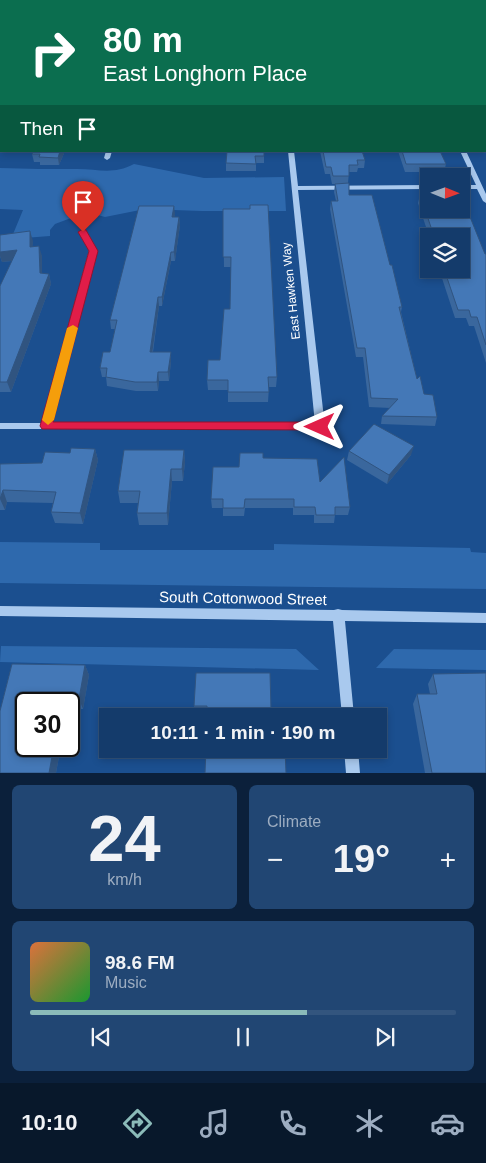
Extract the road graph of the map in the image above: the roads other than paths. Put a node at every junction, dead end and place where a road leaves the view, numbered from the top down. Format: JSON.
{"nodes":[{"id":1,"x":292,"y":152,"type":"edge"},
{"id":2,"x":463,"y":152,"type":"edge"},
{"id":3,"x":470,"y":187,"type":"edge"},
{"id":4,"x":480,"y":187,"type":"junction"},
{"id":5,"x":295,"y":188,"type":"junction"},
{"id":6,"x":420,"y":188,"type":"edge"},
{"id":7,"x":486,"y":201,"type":"edge"},
{"id":8,"x":83,"y":232,"type":"dead end"},
{"id":9,"x":0,"y":426,"type":"edge"},
{"id":10,"x":46,"y":426,"type":"junction"},
{"id":11,"x":320,"y":427,"type":"joint"},
{"id":12,"x":0,"y":611,"type":"edge"},
{"id":13,"x":338,"y":614,"type":"junction"},
{"id":14,"x":486,"y":618,"type":"edge"},
{"id":15,"x":347,"y":708,"type":"edge"},
{"id":16,"x":352,"y":758,"type":"edge"},
{"id":17,"x":353,"y":773,"type":"edge"}],
"edges":[{"from":1,"to":5,"type":"street","name":"East Hawken Way"},
{"from":2,"to":4,"type":"street"},
{"from":3,"to":4,"type":"street"},
{"from":4,"to":7,"type":"street"},
{"from":5,"to":6,"type":"street"},
{"from":5,"to":11,"type":"street","name":"East Hawken Way"},
{"from":8,"to":10,"type":"street"},
{"from":9,"to":10,"type":"street"},
{"from":10,"to":11,"type":"street"},
{"from":12,"to":13,"type":"street","name":"South Cottonwood Street"},
{"from":13,"to":14,"type":"street","name":"South Cottonwood Street"},
{"from":13,"to":15,"type":"street"},
{"from":16,"to":17,"type":"street"}]}
